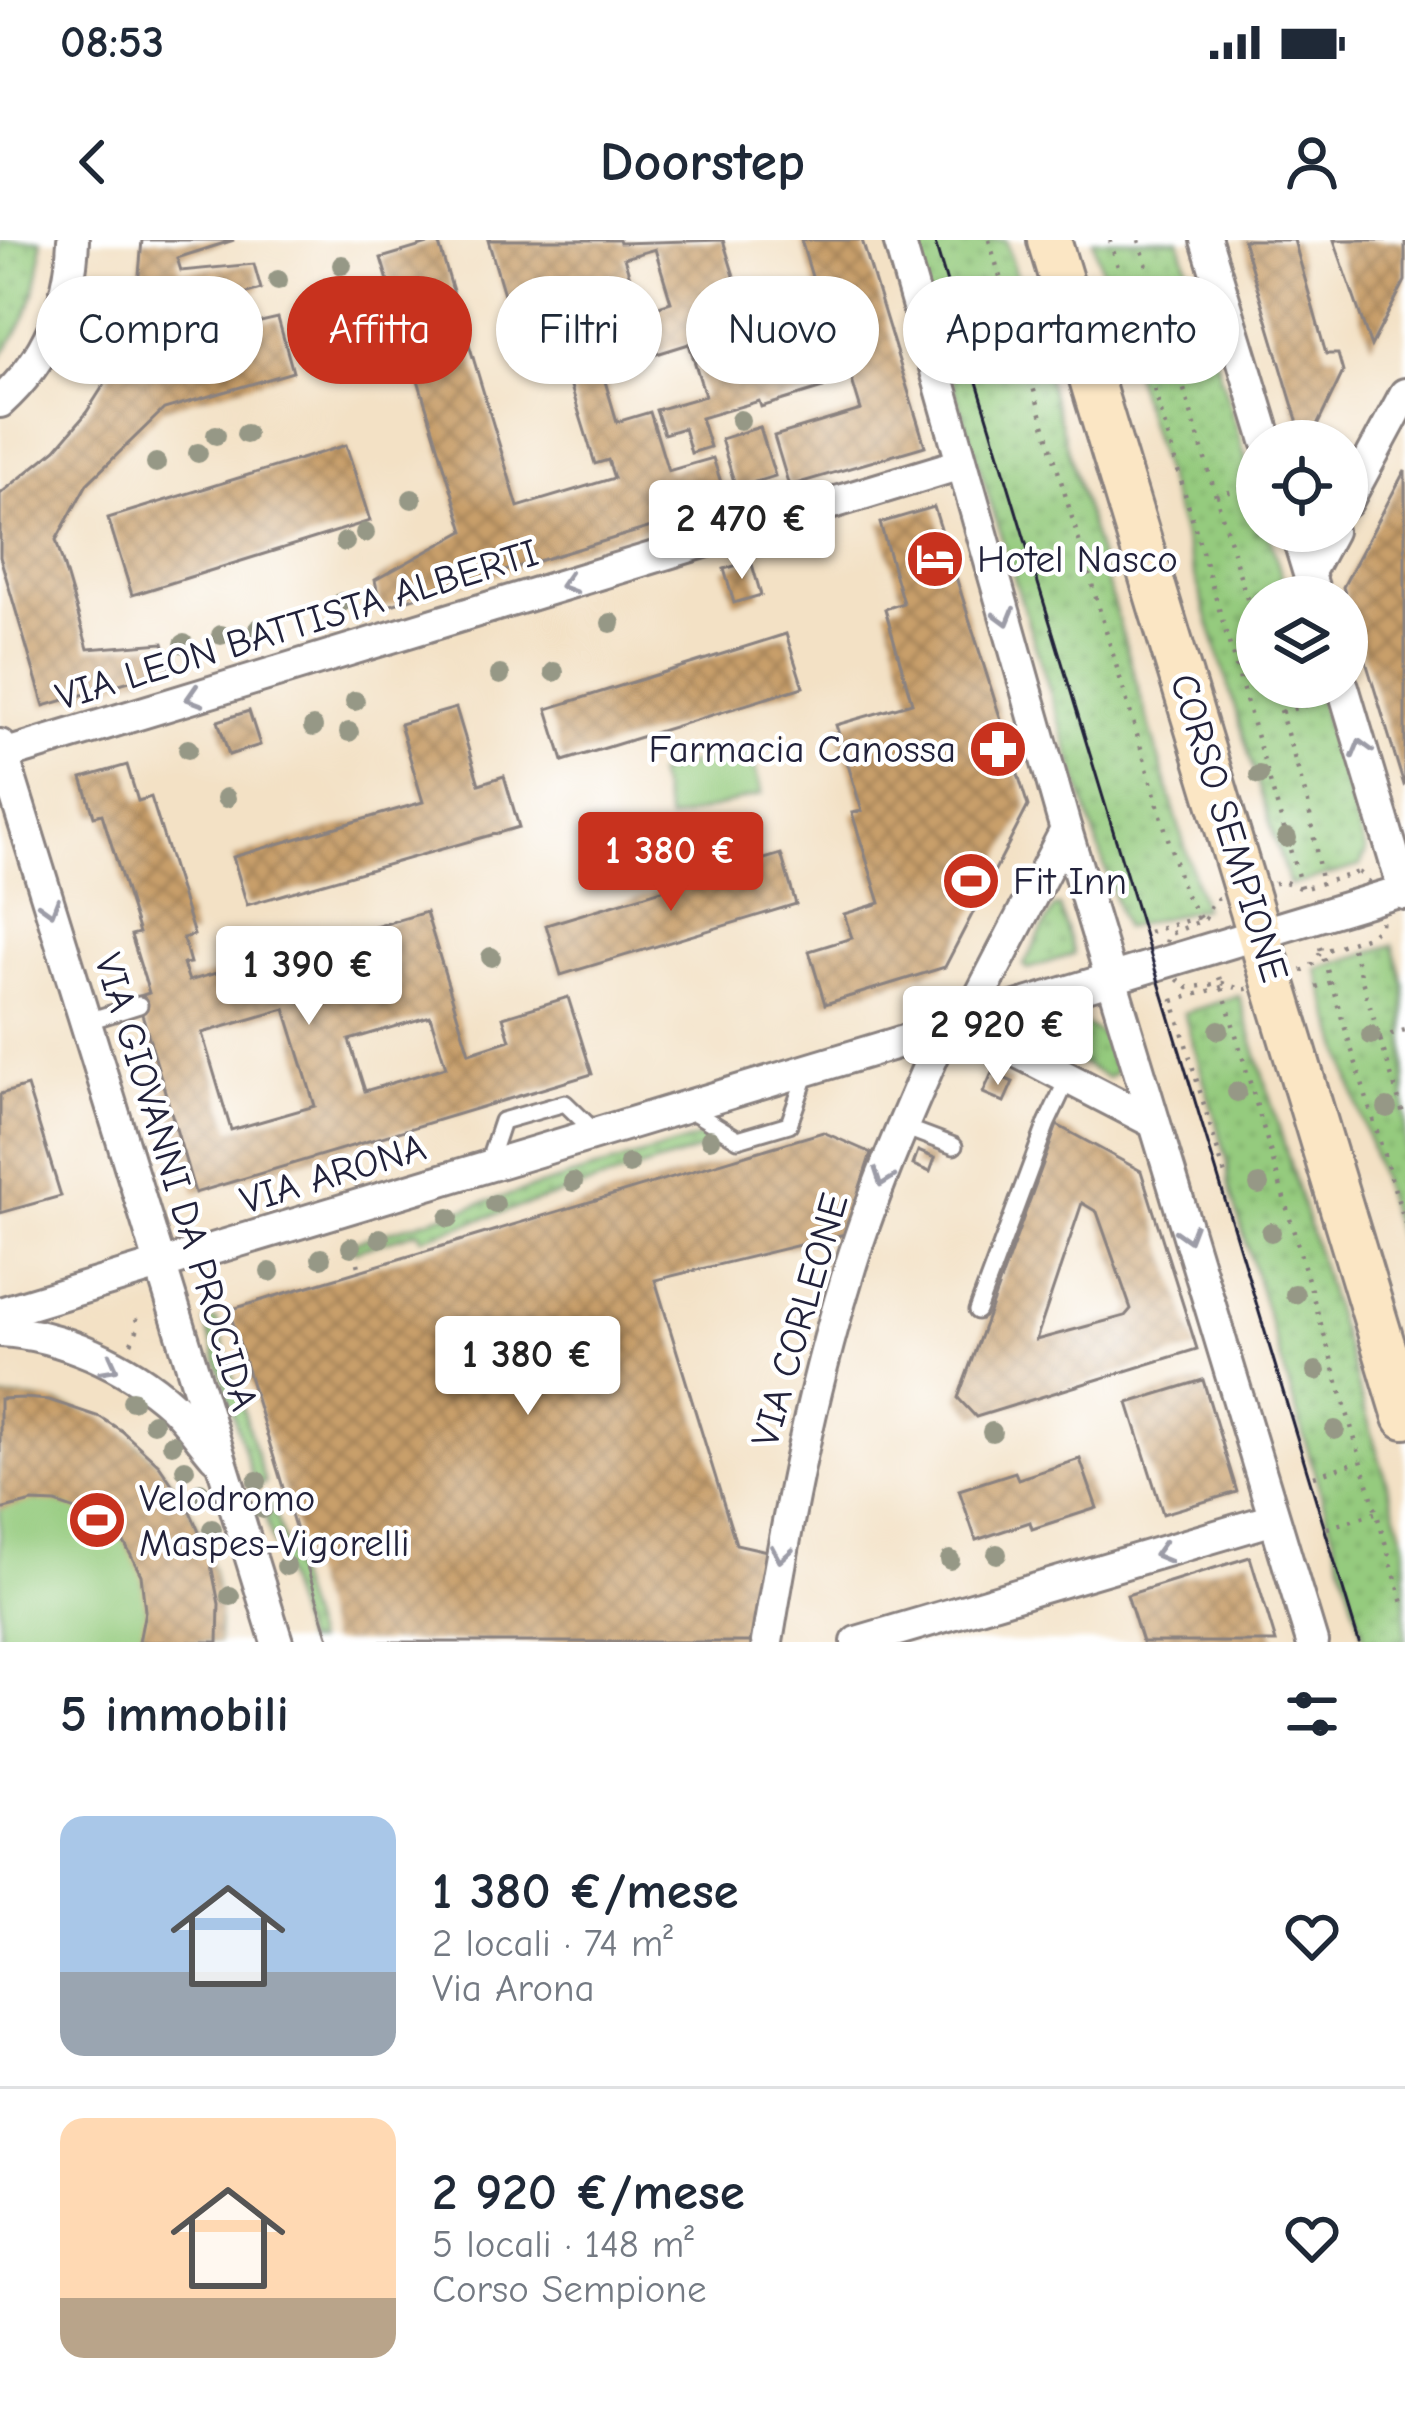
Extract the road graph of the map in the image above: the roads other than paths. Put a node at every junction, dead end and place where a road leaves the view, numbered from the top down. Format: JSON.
{"nodes":[{"id":1,"x":73,"y":240,"type":"edge"},
{"id":2,"x":899,"y":240,"type":"edge"},
{"id":3,"x":1049,"y":240,"type":"edge"},
{"id":4,"x":1206,"y":240,"type":"edge"},
{"id":5,"x":1405,"y":394,"type":"edge"},
{"id":6,"x":0,"y":402,"type":"edge"},
{"id":7,"x":1261,"y":420,"type":"edge"},
{"id":8,"x":1368,"y":463,"type":"edge"},
{"id":9,"x":961,"y":464,"type":"junction"},
{"id":10,"x":1338,"y":708,"type":"edge"},
{"id":11,"x":1,"y":752,"type":"edge"},
{"id":12,"x":1066,"y":830,"type":"junction"},
{"id":13,"x":1404,"y":891,"type":"edge"},
{"id":14,"x":1262,"y":935,"type":"junction"},
{"id":15,"x":1112,"y":980,"type":"junction"},
{"id":16,"x":139,"y":1005,"type":"dead end"},
{"id":17,"x":86,"y":1022,"type":"junction"},
{"id":18,"x":954,"y":1028,"type":"junction"},
{"id":19,"x":807,"y":1072,"type":"junction"},
{"id":20,"x":1068,"y":1078,"type":"junction"},
{"id":21,"x":687,"y":1108,"type":"junction"},
{"id":22,"x":1153,"y":1122,"type":"junction"},
{"id":23,"x":902,"y":1126,"type":"junction"},
{"id":24,"x":954,"y":1146,"type":"dead end"},
{"id":25,"x":161,"y":1267,"type":"junction"},
{"id":26,"x":977,"y":1311,"type":"dead end"},
{"id":27,"x":0,"y":1313,"type":"edge"},
{"id":28,"x":0,"y":1330,"type":"edge"},
{"id":29,"x":1405,"y":1417,"type":"edge"},
{"id":30,"x":223,"y":1466,"type":"junction"},
{"id":31,"x":1274,"y":1520,"type":"junction"},
{"id":32,"x":935,"y":1631,"type":"edge"},
{"id":33,"x":277,"y":1642,"type":"edge"},
{"id":34,"x":766,"y":1642,"type":"edge"},
{"id":35,"x":857,"y":1642,"type":"edge"},
{"id":36,"x":1312,"y":1642,"type":"edge"}],
"edges":[{"from":1,"to":6,"type":"street"},
{"from":2,"to":9,"type":"street"},
{"from":3,"to":14,"type":"main road","name":"CORSO SEMPIONE"},
{"from":4,"to":7,"type":"street"},
{"from":5,"to":8,"type":"street"},
{"from":9,"to":11,"type":"street","name":"VIA LEON BATTISTA ALBERTI","one_way":true},
{"from":9,"to":12,"type":"street","one_way":true},
{"from":13,"to":10,"type":"street","one_way":true},
{"from":11,"to":17,"type":"street","name":"VIA GIOVANNI DA PROCIDA","one_way":true},
{"from":12,"to":15,"type":"street"},
{"from":12,"to":18,"type":"street"},
{"from":13,"to":14,"type":"street","name":"VIA ARONA"},
{"from":14,"to":15,"type":"street","name":"VIA ARONA"},
{"from":14,"to":29,"type":"main road","name":"CORSO SEMPIONE"},
{"from":15,"to":18,"type":"street","name":"VIA ARONA"},
{"from":15,"to":22,"type":"street"},
{"from":16,"to":17,"type":"lane"},
{"from":17,"to":25,"type":"street","name":"VIA GIOVANNI DA PROCIDA"},
{"from":18,"to":19,"type":"street","name":"VIA ARONA"},
{"from":18,"to":20,"type":"street"},
{"from":18,"to":23,"type":"street","name":"VIA CORLEONE"},
{"from":19,"to":21,"type":"street","name":"VIA ARONA"},
{"from":19,"to":21,"type":"lane"},
{"from":20,"to":22,"type":"street"},
{"from":20,"to":26,"type":"lane"},
{"from":21,"to":25,"type":"street","name":"VIA ARONA"},
{"from":22,"to":31,"type":"street","one_way":true},
{"from":23,"to":24,"type":"lane"},
{"from":23,"to":34,"type":"street","name":"VIA CORLEONE","one_way":true},
{"from":25,"to":27,"type":"street","name":"VIA ARONA"},
{"from":25,"to":30,"type":"street","name":"VIA GIOVANNI DA PROCIDA"},
{"from":28,"to":30,"type":"street","one_way":true},
{"from":30,"to":33,"type":"street","name":"VIA GIOVANNI DA PROCIDA"},
{"from":31,"to":32,"type":"street","one_way":true},
{"from":31,"to":36,"type":"street"},
{"from":32,"to":35,"type":"street"}]}
